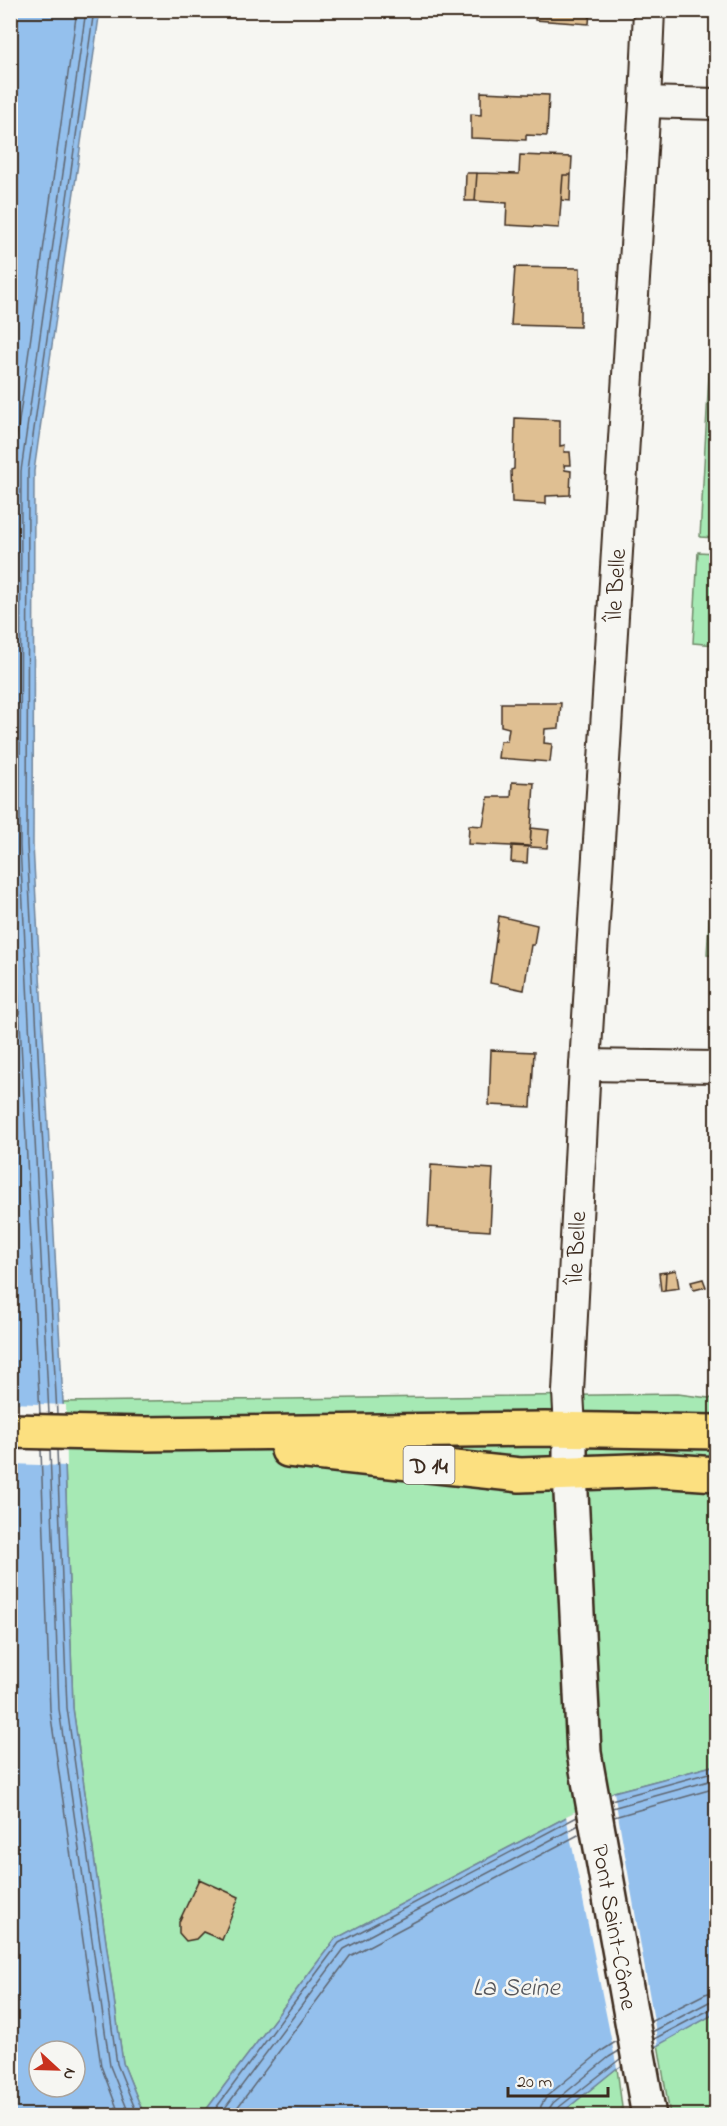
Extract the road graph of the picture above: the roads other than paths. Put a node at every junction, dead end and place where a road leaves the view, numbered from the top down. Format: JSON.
{"nodes":[{"id":1,"x":649,"y":10,"type":"edge"},
{"id":2,"x":645,"y":102,"type":"junction"},
{"id":3,"x":717,"y":104,"type":"edge"},
{"id":4,"x":585,"y":1065,"type":"junction"},
{"id":5,"x":717,"y":1067,"type":"edge"},
{"id":6,"x":570,"y":1429,"type":"junction"},
{"id":7,"x":10,"y":1431,"type":"edge"},
{"id":8,"x":717,"y":1432,"type":"edge"},
{"id":9,"x":143,"y":1434,"type":"junction"},
{"id":10,"x":570,"y":1473,"type":"junction"},
{"id":11,"x":717,"y":1474,"type":"edge"},
{"id":12,"x":647,"y":2108,"type":"edge"}],
"edges":[{"from":1,"to":2,"type":"street","name":"Île Belle"},
{"from":2,"to":3,"type":"street"},
{"from":2,"to":4,"type":"street","name":"Île Belle"},
{"from":4,"to":5,"type":"street"},
{"from":4,"to":6,"type":"street","name":"Île Belle"},
{"from":6,"to":8,"type":"main road","number":"D 14"},
{"from":6,"to":9,"type":"main road","number":"D 14"},
{"from":6,"to":10,"type":"street","name":"Pont Saint-Côme"},
{"from":7,"to":9,"type":"main road","number":"D 14"},
{"from":9,"to":10,"type":"main road","number":"D 14"},
{"from":10,"to":11,"type":"main road","number":"D 14"},
{"from":10,"to":12,"type":"street","name":"Pont Saint-Côme"}]}
